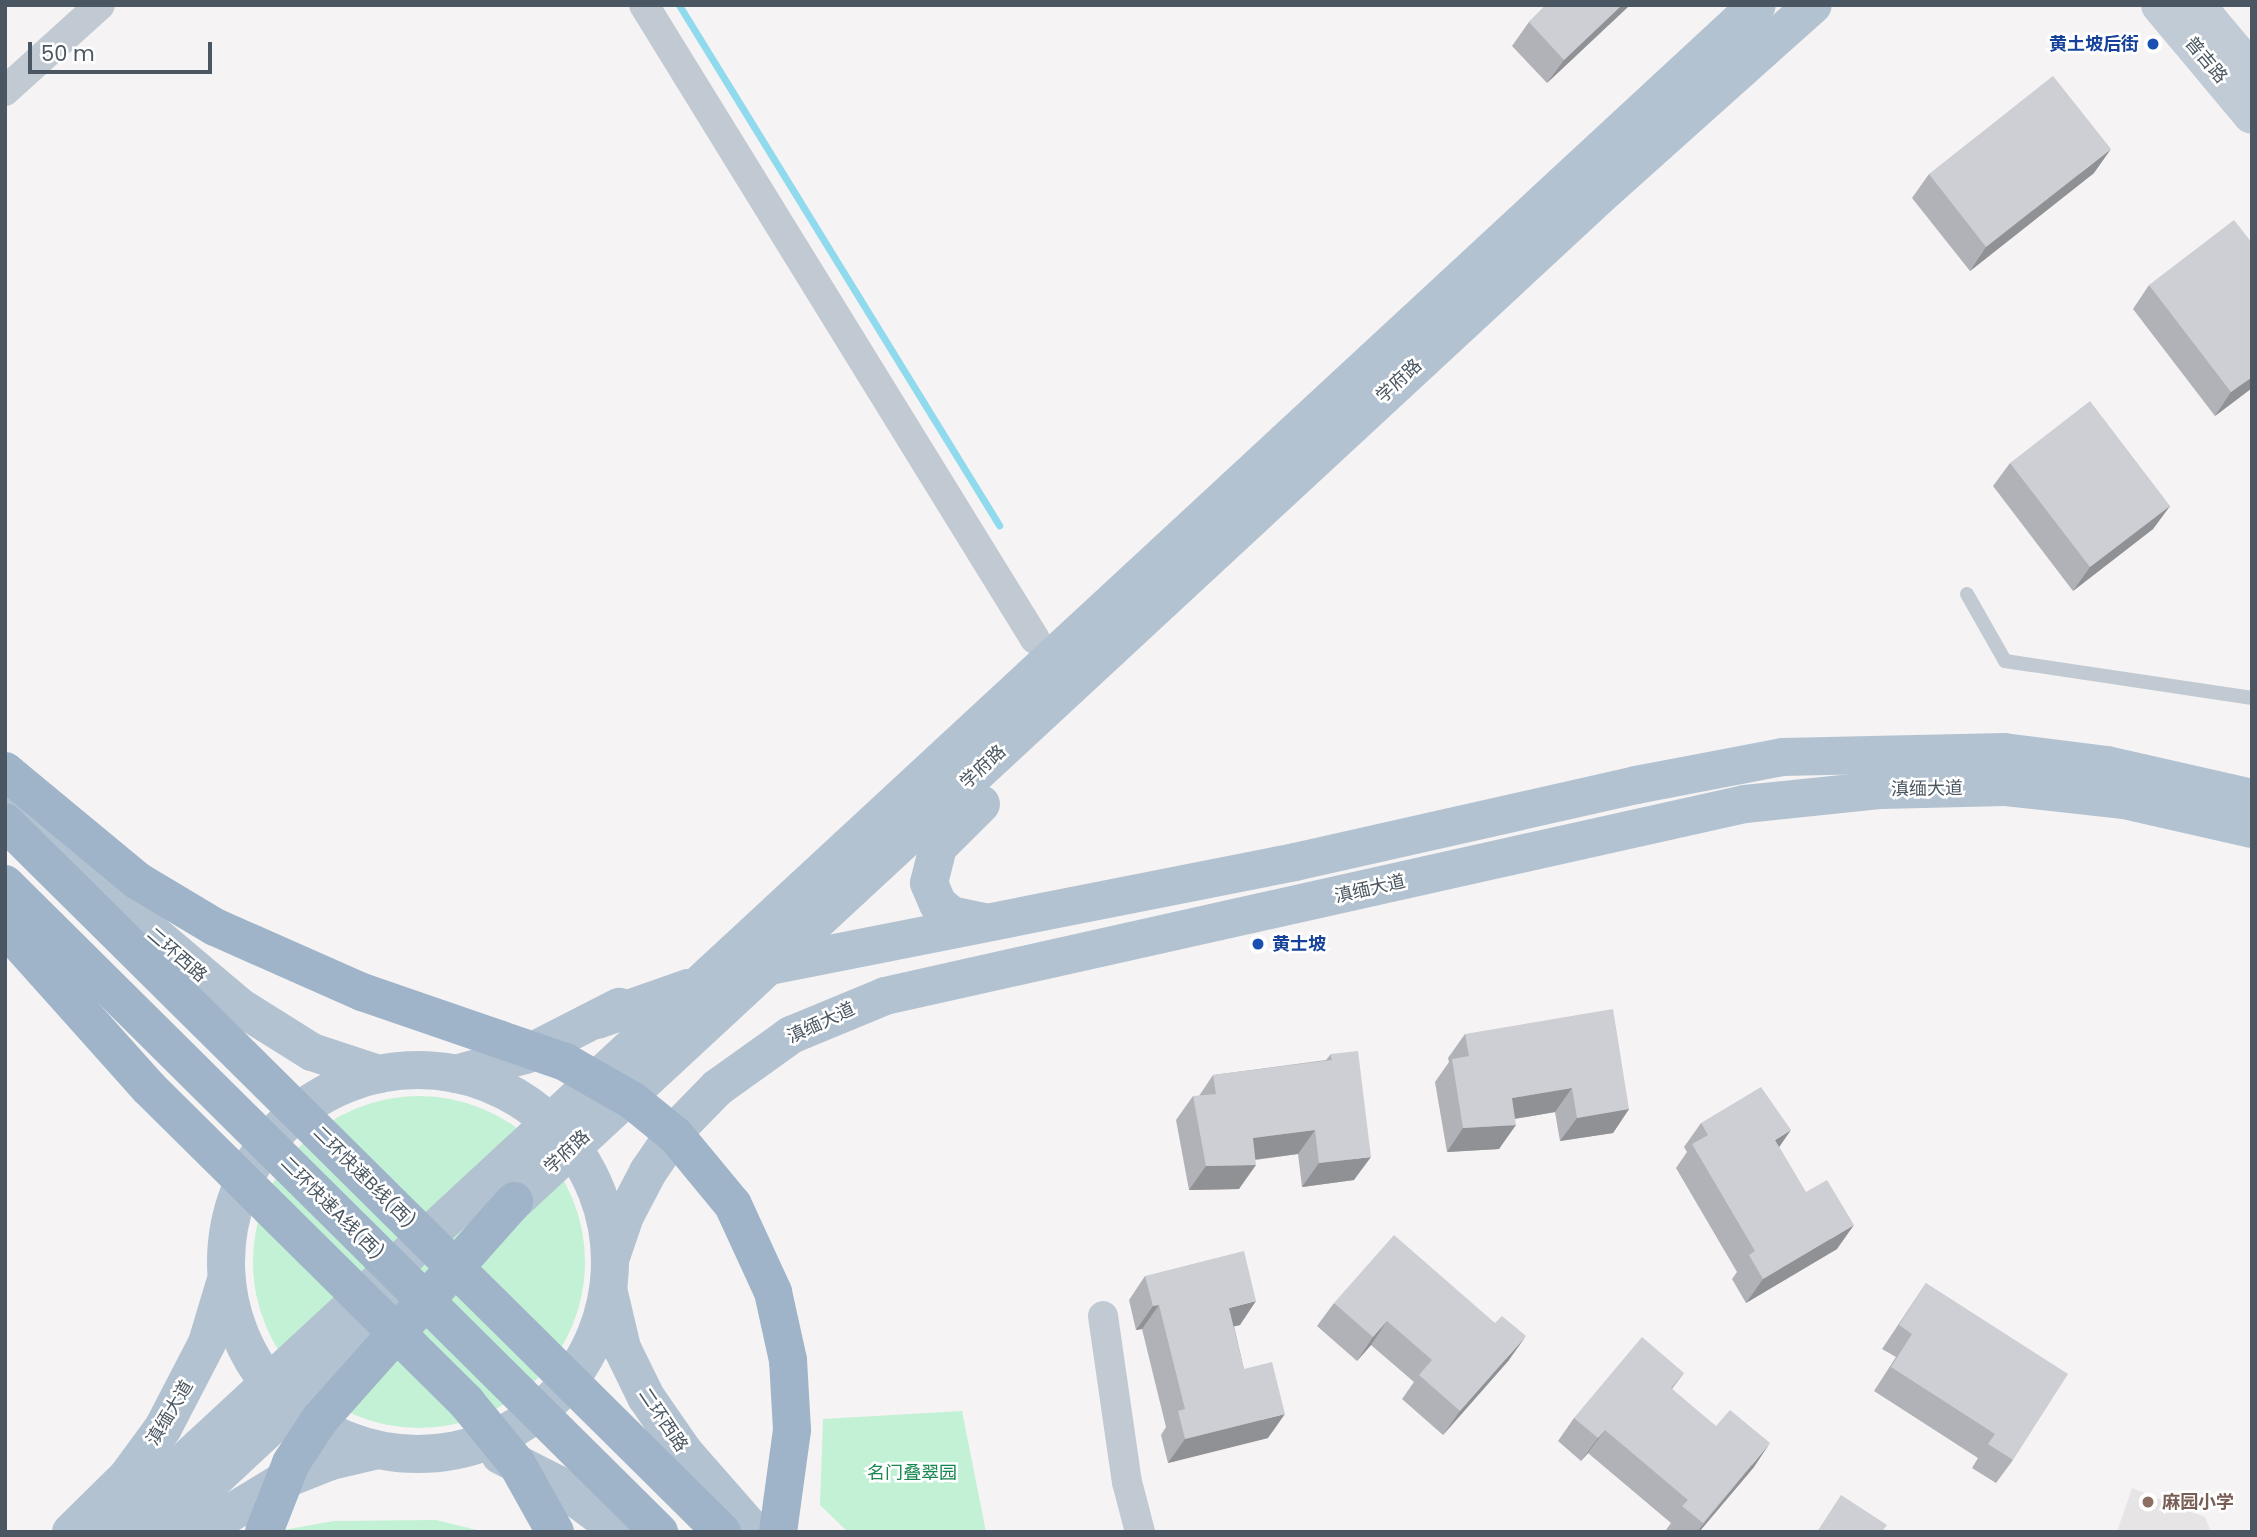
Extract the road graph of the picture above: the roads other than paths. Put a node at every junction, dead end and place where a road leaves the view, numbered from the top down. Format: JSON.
{"nodes":[{"id":1,"x":100,"y":5,"type":"edge"},
{"id":2,"x":644,"y":5,"type":"edge"},
{"id":3,"x":1756,"y":5,"type":"edge"},
{"id":4,"x":1813,"y":5,"type":"edge"},
{"id":5,"x":2160,"y":5,"type":"edge"},
{"id":6,"x":2196,"y":5,"type":"edge"},
{"id":7,"x":2252,"y":72,"type":"edge"},
{"id":8,"x":5,"y":90,"type":"edge"},
{"id":9,"x":2252,"y":115,"type":"edge"},
{"id":10,"x":1596,"y":177,"type":"junction"},
{"id":11,"x":1397,"y":361,"type":"junction"},
{"id":12,"x":1967,"y":594,"type":"dead end"},
{"id":13,"x":1035,"y":639,"type":"junction"},
{"id":14,"x":2252,"y":698,"type":"edge"},
{"id":15,"x":927,"y":739,"type":"junction"},
{"id":16,"x":5,"y":771,"type":"edge"},
{"id":17,"x":5,"y":790,"type":"edge"},
{"id":18,"x":2252,"y":798,"type":"edge"},
{"id":19,"x":986,"y":799,"type":"junction"},
{"id":20,"x":5,"y":822,"type":"edge"},
{"id":21,"x":2252,"y":829,"type":"edge"},
{"id":22,"x":5,"y":884,"type":"edge"},
{"id":23,"x":105,"y":889,"type":"junction"},
{"id":24,"x":5,"y":915,"type":"edge"},
{"id":25,"x":987,"y":922,"type":"junction"},
{"id":26,"x":5,"y":927,"type":"edge"},
{"id":27,"x":43,"y":952,"type":"junction"},
{"id":28,"x":597,"y":1020,"type":"junction"},
{"id":29,"x":379,"y":1074,"type":"junction"},
{"id":30,"x":455,"y":1074,"type":"junction"},
{"id":31,"x":514,"y":1201,"type":"junction"},
{"id":32,"x":232,"y":1216,"type":"junction"},
{"id":33,"x":226,"y":1270,"type":"junction"},
{"id":34,"x":609,"y":1274,"type":"junction"},
{"id":35,"x":1103,"y":1316,"type":"dead end"},
{"id":36,"x":464,"y":1448,"type":"junction"},
{"id":37,"x":378,"y":1450,"type":"junction"},
{"id":38,"x":127,"y":1477,"type":"junction"},
{"id":39,"x":71,"y":1532,"type":"edge"},
{"id":40,"x":108,"y":1532,"type":"edge"},
{"id":41,"x":157,"y":1532,"type":"edge"},
{"id":42,"x":197,"y":1532,"type":"edge"},
{"id":43,"x":264,"y":1532,"type":"edge"},
{"id":44,"x":555,"y":1532,"type":"edge"},
{"id":45,"x":621,"y":1532,"type":"edge"},
{"id":46,"x":659,"y":1532,"type":"edge"},
{"id":47,"x":722,"y":1532,"type":"edge"},
{"id":48,"x":754,"y":1532,"type":"edge"},
{"id":49,"x":778,"y":1532,"type":"edge"},
{"id":50,"x":1140,"y":1532,"type":"edge"}],
"edges":[{"from":1,"to":8,"type":"street"},
{"from":2,"to":13,"type":"street"},
{"from":3,"to":10,"type":"main road","name":"学府路"},
{"from":4,"to":10,"type":"main road","name":"学府路"},
{"from":5,"to":9,"type":"main road","name":"普吉路"},
{"from":6,"to":7,"type":"main road","name":"普吉路"},
{"from":10,"to":11,"type":"main road","name":"学府路"},
{"from":10,"to":13,"type":"main road","name":"学府路"},
{"from":10,"to":19,"type":"main road"},
{"from":11,"to":31,"type":"main road","name":"学府路"},
{"from":11,"to":40,"type":"main road","name":"学府路"},
{"from":12,"to":14,"type":"lane"},
{"from":13,"to":15,"type":"main road","name":"学府路"},
{"from":15,"to":19,"type":"main road"},
{"from":15,"to":28,"type":"main road","name":"学府路"},
{"from":16,"to":49,"type":"highway"},
{"from":17,"to":23,"type":"main road","name":"二环西路"},
{"from":18,"to":25,"type":"main road","name":"滇缅大道"},
{"from":19,"to":25,"type":"main road"},
{"from":20,"to":47,"type":"highway","name":"二环快速B线(西)"},
{"from":21,"to":34,"type":"main road","name":"滇缅大道"},
{"from":22,"to":46,"type":"highway","name":"二环快速A线(西)"},
{"from":23,"to":27,"type":"main road"},
{"from":23,"to":29,"type":"main road","name":"二环西路"},
{"from":24,"to":27,"type":"main road"},
{"from":25,"to":28,"type":"main road","name":"滇缅大道"},
{"from":26,"to":44,"type":"highway"},
{"from":27,"to":32,"type":"main road"},
{"from":28,"to":30,"type":"main road","name":"学府路"},
{"from":29,"to":30,"type":"main road"},
{"from":29,"to":32,"type":"main road"},
{"from":30,"to":34,"type":"main road","name":"二环西路"},
{"from":31,"to":41,"type":"main road","name":"学府路"},
{"from":31,"to":43,"type":"highway"},
{"from":32,"to":33,"type":"main road"},
{"from":33,"to":37,"type":"main road"},
{"from":33,"to":38,"type":"main road","name":"滇缅大道"},
{"from":34,"to":36,"type":"main road","name":"滇缅大道"},
{"from":34,"to":48,"type":"main road","name":"二环西路"},
{"from":35,"to":50,"type":"street"},
{"from":36,"to":37,"type":"main road"},
{"from":36,"to":45,"type":"main road"},
{"from":37,"to":42,"type":"main road"},
{"from":38,"to":39,"type":"main road","name":"滇缅大道"},
{"from":38,"to":42,"type":"main road"}]}
